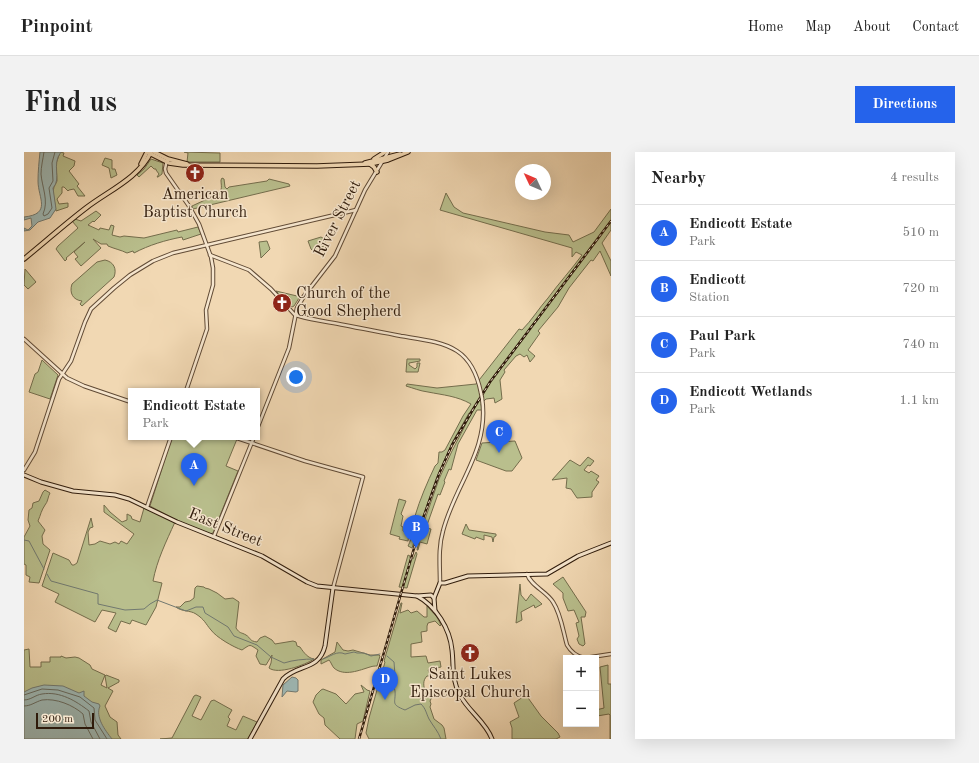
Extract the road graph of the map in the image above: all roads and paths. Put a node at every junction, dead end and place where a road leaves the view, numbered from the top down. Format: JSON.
{"nodes":[{"id":1,"x":149,"y":152,"type":"edge"},
{"id":2,"x":384,"y":152,"type":"edge"},
{"id":3,"x":388,"y":152,"type":"edge"},
{"id":4,"x":391,"y":152,"type":"edge"},
{"id":5,"x":407,"y":152,"type":"edge"},
{"id":6,"x":395,"y":155,"type":"junction"},
{"id":7,"x":385,"y":158,"type":"junction"},
{"id":8,"x":167,"y":160,"type":"junction"},
{"id":9,"x":382,"y":162,"type":"junction"},
{"id":10,"x":370,"y":163,"type":"junction"},
{"id":11,"x":377,"y":172,"type":"junction"},
{"id":12,"x":356,"y":210,"type":"junction"},
{"id":13,"x":206,"y":244,"type":"junction"},
{"id":14,"x":210,"y":255,"type":"junction"},
{"id":15,"x":24,"y":258,"type":"edge"},
{"id":16,"x":295,"y":315,"type":"junction"},
{"id":17,"x":24,"y":339,"type":"edge"},
{"id":18,"x":62,"y":374,"type":"junction"},
{"id":19,"x":187,"y":388,"type":"edge"},
{"id":20,"x":128,"y":401,"type":"edge"},
{"id":21,"x":260,"y":421,"type":"edge"},
{"id":22,"x":170,"y":440,"type":"edge"},
{"id":23,"x":243,"y":440,"type":"edge"},
{"id":24,"x":253,"y":440,"type":"edge"},
{"id":25,"x":252,"y":443,"type":"junction"},
{"id":26,"x":24,"y":470,"type":"edge"},
{"id":27,"x":24,"y":475,"type":"edge"},
{"id":28,"x":147,"y":506,"type":"junction"},
{"id":29,"x":214,"y":536,"type":"junction"},
{"id":30,"x":611,"y":543,"type":"edge"},
{"id":31,"x":527,"y":574,"type":"junction"},
{"id":32,"x":440,"y":583,"type":"junction"},
{"id":33,"x":333,"y":588,"type":"junction"},
{"id":34,"x":437,"y":591,"type":"junction"},
{"id":35,"x":429,"y":595,"type":"junction"},
{"id":36,"x":417,"y":596,"type":"junction"},
{"id":37,"x":434,"y":600,"type":"junction"},
{"id":38,"x":427,"y":603,"type":"junction"},
{"id":39,"x":435,"y":611,"type":"junction"},
{"id":40,"x":611,"y":654,"type":"edge"},
{"id":41,"x":577,"y":655,"type":"edge"},
{"id":42,"x":599,"y":656,"type":"edge"},
{"id":43,"x":250,"y":739,"type":"edge"},
{"id":44,"x":492,"y":739,"type":"edge"}],
"edges":[{"from":1,"to":8,"type":"main road"},
{"from":1,"to":15,"type":"main road"},
{"from":2,"to":10,"type":"main road"},
{"from":3,"to":7,"type":"street","name":"River Street"},
{"from":4,"to":6,"type":"main road"},
{"from":5,"to":6,"type":"main road"},
{"from":5,"to":9,"type":"main road"},
{"from":6,"to":7,"type":"main road"},
{"from":7,"to":9,"type":"street","name":"River Street"},
{"from":7,"to":10,"type":"main road"},
{"from":8,"to":10,"type":"main road"},
{"from":8,"to":13,"type":"street"},
{"from":9,"to":10,"type":"main road"},
{"from":9,"to":11,"type":"street","name":"River Street"},
{"from":10,"to":11,"type":"main road"},
{"from":11,"to":12,"type":"street","name":"River Street"},
{"from":12,"to":13,"type":"street"},
{"from":12,"to":16,"type":"street","name":"River Street"},
{"from":13,"to":14,"type":"street"},
{"from":13,"to":18,"type":"street"},
{"from":14,"to":16,"type":"street"},
{"from":14,"to":19,"type":"street"},
{"from":16,"to":21,"type":"street","name":"River Street"},
{"from":16,"to":32,"type":"street","bridge":true},
{"from":17,"to":18,"type":"street"},
{"from":18,"to":20,"type":"street"},
{"from":18,"to":26,"type":"street"},
{"from":22,"to":28,"type":"street"},
{"from":23,"to":25,"type":"street"},
{"from":24,"to":25,"type":"street"},
{"from":25,"to":29,"type":"street"},
{"from":25,"to":33,"type":"street"},
{"from":27,"to":28,"type":"main road","name":"East Street"},
{"from":28,"to":29,"type":"main road","name":"East Street"},
{"from":29,"to":33,"type":"main road","name":"East Street"},
{"from":30,"to":31,"type":"main road"},
{"from":31,"to":32,"type":"main road"},
{"from":31,"to":41,"type":"street"},
{"from":32,"to":34,"type":"main road"},
{"from":33,"to":36,"type":"main road","name":"East Street"},
{"from":33,"to":43,"type":"main road"},
{"from":34,"to":35,"type":"main road"},
{"from":34,"to":37,"type":"main road"},
{"from":35,"to":36,"type":"main road","name":"East Street"},
{"from":35,"to":37,"type":"main road"},
{"from":35,"to":38,"type":"main road"},
{"from":36,"to":38,"type":"main road","name":"East Street"},
{"from":37,"to":38,"type":"main road"},
{"from":37,"to":39,"type":"main road","name":"East Street"},
{"from":38,"to":39,"type":"main road","name":"East Street"},
{"from":39,"to":44,"type":"main road","name":"East Street"},
{"from":40,"to":42,"type":"street"}]}
